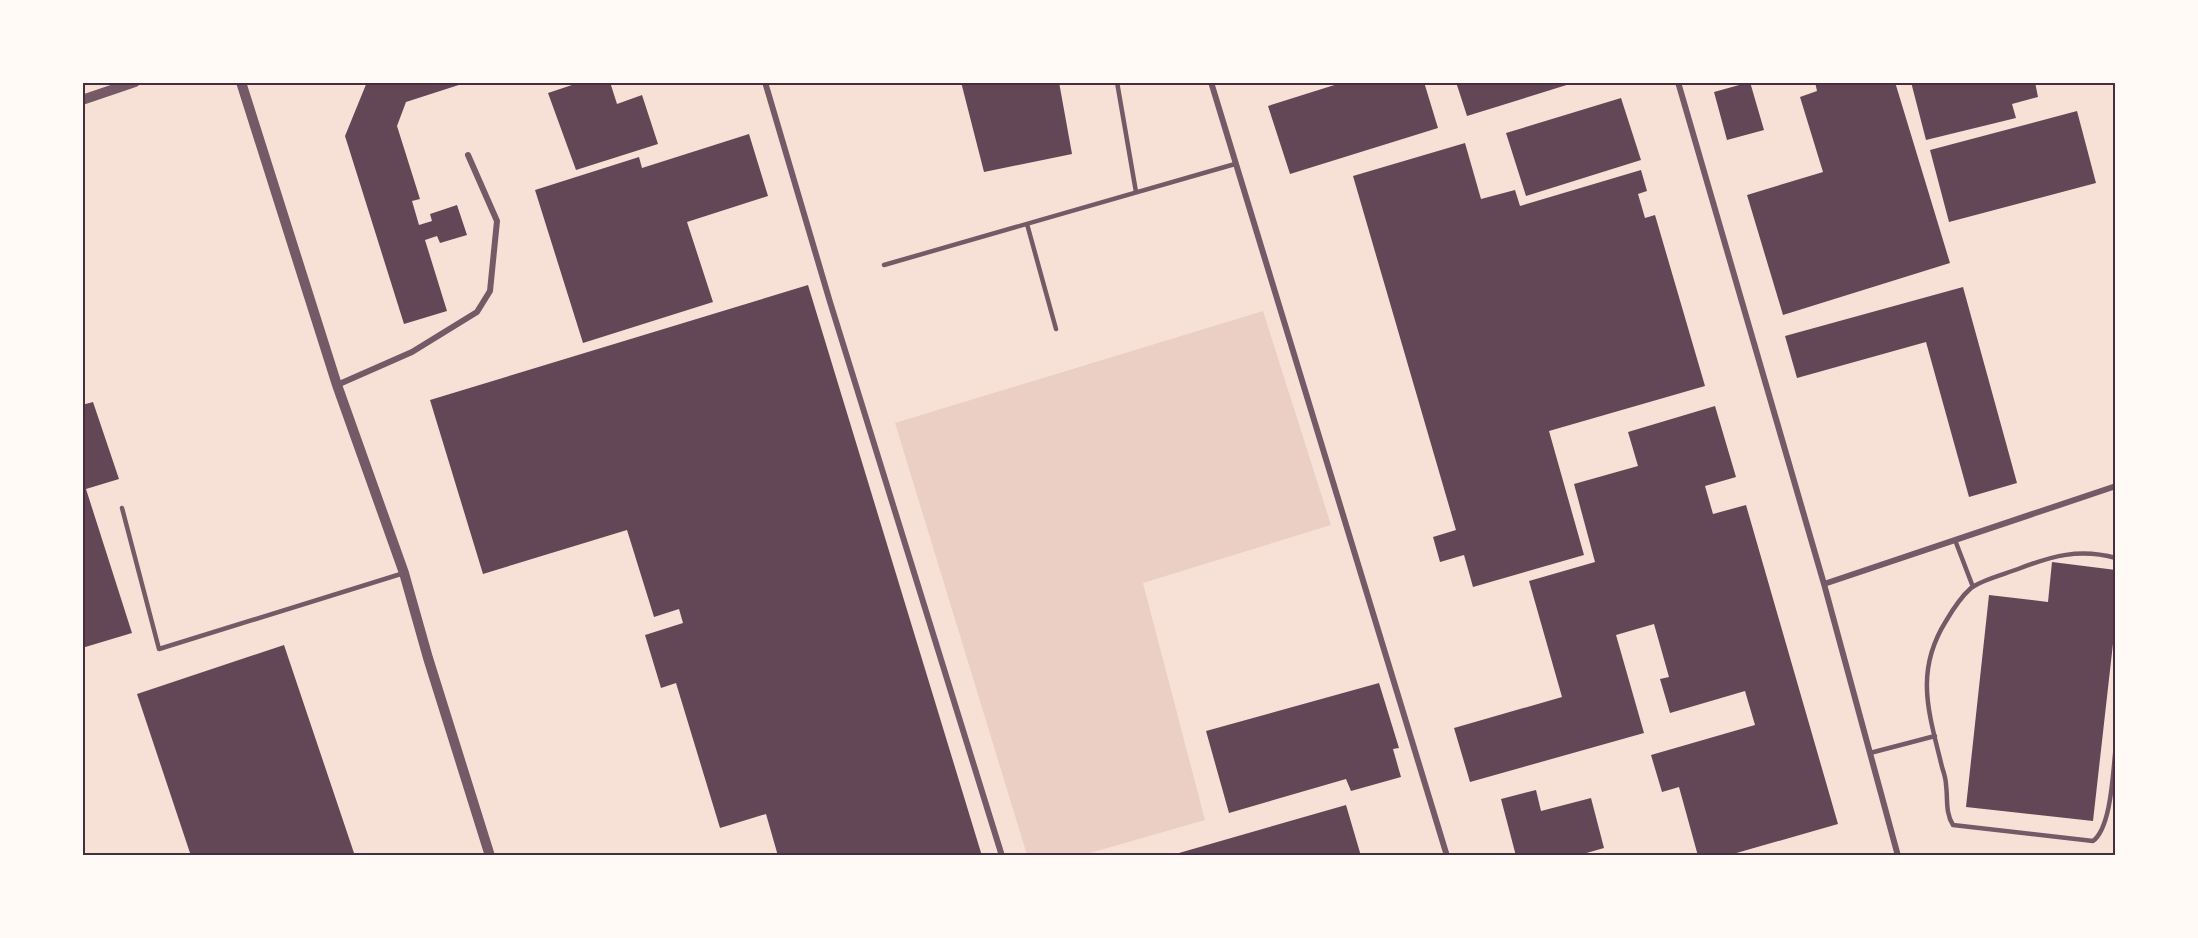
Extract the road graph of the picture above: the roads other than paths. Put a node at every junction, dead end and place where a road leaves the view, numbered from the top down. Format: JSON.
{"nodes":[{"id":1,"x":135,"y":82,"type":"edge"},
{"id":2,"x":241,"y":82,"type":"edge"},
{"id":3,"x":765,"y":82,"type":"edge"},
{"id":4,"x":1117,"y":82,"type":"edge"},
{"id":5,"x":1210,"y":82,"type":"edge"},
{"id":6,"x":1678,"y":82,"type":"edge"},
{"id":7,"x":82,"y":100,"type":"edge"},
{"id":8,"x":468,"y":155,"type":"dead end"},
{"id":9,"x":1235,"y":164,"type":"junction"},
{"id":10,"x":1136,"y":192,"type":"junction"},
{"id":11,"x":1027,"y":224,"type":"junction"},
{"id":12,"x":884,"y":266,"type":"dead end"},
{"id":13,"x":1056,"y":328,"type":"dead end"},
{"id":14,"x":337,"y":385,"type":"junction"},
{"id":15,"x":2115,"y":486,"type":"edge"},
{"id":16,"x":122,"y":508,"type":"dead end"},
{"id":17,"x":1955,"y":540,"type":"junction"},
{"id":18,"x":2115,"y":558,"type":"edge"},
{"id":19,"x":404,"y":573,"type":"junction"},
{"id":20,"x":1824,"y":584,"type":"junction"},
{"id":21,"x":1973,"y":587,"type":"junction"},
{"id":22,"x":1935,"y":736,"type":"junction"},
{"id":23,"x":2115,"y":745,"type":"edge"},
{"id":24,"x":1870,"y":753,"type":"junction"},
{"id":25,"x":490,"y":855,"type":"edge"},
{"id":26,"x":1002,"y":855,"type":"edge"},
{"id":27,"x":1447,"y":855,"type":"edge"},
{"id":28,"x":1898,"y":855,"type":"edge"}],
"edges":[{"from":1,"to":7,"type":"street"},
{"from":2,"to":14,"type":"street"},
{"from":3,"to":26,"type":"street"},
{"from":4,"to":10,"type":"lane"},
{"from":5,"to":9,"type":"street"},
{"from":6,"to":20,"type":"street"},
{"from":8,"to":14,"type":"street"},
{"from":9,"to":10,"type":"lane"},
{"from":9,"to":27,"type":"street"},
{"from":10,"to":11,"type":"lane"},
{"from":11,"to":12,"type":"lane"},
{"from":11,"to":13,"type":"lane"},
{"from":14,"to":19,"type":"street"},
{"from":15,"to":17,"type":"street"},
{"from":16,"to":19,"type":"lane"},
{"from":17,"to":20,"type":"street"},
{"from":17,"to":21,"type":"lane"},
{"from":18,"to":21,"type":"lane"},
{"from":19,"to":25,"type":"street"},
{"from":20,"to":24,"type":"street"},
{"from":21,"to":22,"type":"lane"},
{"from":22,"to":23,"type":"lane"},
{"from":22,"to":24,"type":"lane"},
{"from":24,"to":28,"type":"street"}]}
